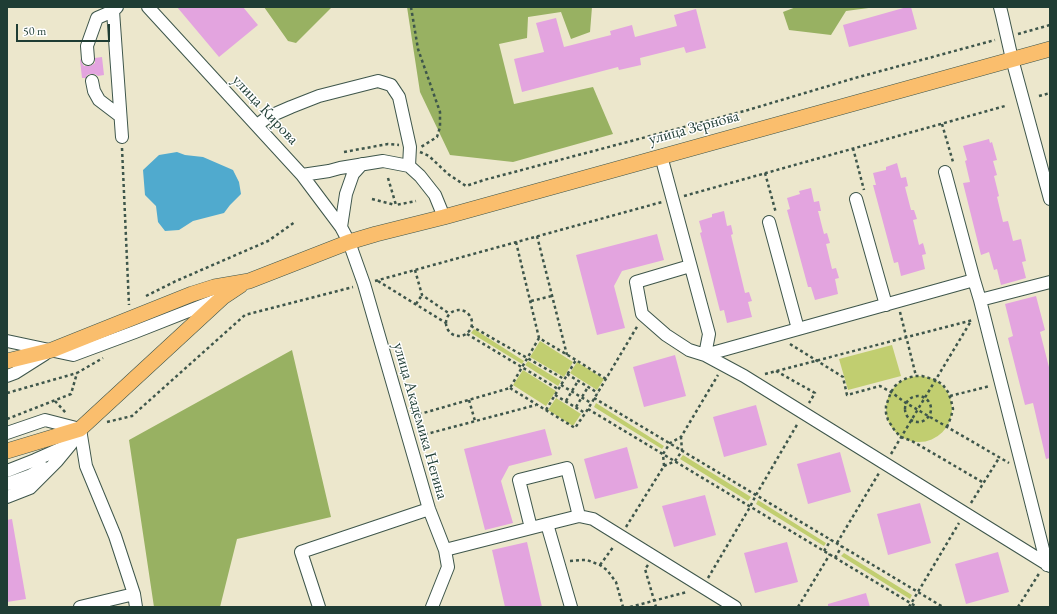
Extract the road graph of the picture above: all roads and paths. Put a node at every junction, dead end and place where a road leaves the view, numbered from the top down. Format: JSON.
{"nodes":[{"id":1,"x":148,"y":7,"type":"edge"},
{"id":2,"x":411,"y":7,"type":"edge"},
{"id":3,"x":1000,"y":7,"type":"edge"},
{"id":4,"x":115,"y":9,"type":"edge"},
{"id":5,"x":1050,"y":25,"type":"edge"},
{"id":6,"x":1007,"y":36,"type":"junction"},
{"id":7,"x":1050,"y":49,"type":"edge"},
{"id":8,"x":88,"y":59,"type":"dead end"},
{"id":9,"x":1012,"y":59,"type":"junction"},
{"id":10,"x":92,"y":80,"type":"dead end"},
{"id":11,"x":1050,"y":94,"type":"edge"},
{"id":12,"x":1039,"y":96,"type":"dead end"},
{"id":13,"x":1005,"y":106,"type":"dead end"},
{"id":14,"x":120,"y":116,"type":"junction"},
{"id":15,"x":942,"y":124,"type":"junction"},
{"id":16,"x":257,"y":125,"type":"junction"},
{"id":17,"x":122,"y":137,"type":"joint"},
{"id":18,"x":412,"y":148,"type":"junction"},
{"id":19,"x":853,"y":148,"type":"junction"},
{"id":20,"x":344,"y":152,"type":"dead end"},
{"id":21,"x":661,"y":156,"type":"junction"},
{"id":22,"x":362,"y":164,"type":"junction"},
{"id":23,"x":408,"y":166,"type":"junction"},
{"id":24,"x":945,"y":172,"type":"joint"},
{"id":25,"x":765,"y":173,"type":"junction"},
{"id":26,"x":302,"y":175,"type":"junction"},
{"id":27,"x":388,"y":178,"type":"dead end"},
{"id":28,"x":372,"y":199,"type":"dead end"},
{"id":29,"x":672,"y":199,"type":"junction"},
{"id":30,"x":856,"y":199,"type":"joint"},
{"id":31,"x":1050,"y":199,"type":"edge"},
{"id":32,"x":416,"y":201,"type":"dead end"},
{"id":33,"x":396,"y":205,"type":"junction"},
{"id":34,"x":444,"y":217,"type":"junction"},
{"id":35,"x":295,"y":222,"type":"dead end"},
{"id":36,"x":768,"y":222,"type":"joint"},
{"id":37,"x":341,"y":227,"type":"junction"},
{"id":38,"x":537,"y":236,"type":"junction"},
{"id":39,"x":349,"y":242,"type":"junction"},
{"id":40,"x":516,"y":242,"type":"junction"},
{"id":41,"x":690,"y":266,"type":"junction"},
{"id":42,"x":415,"y":270,"type":"junction"},
{"id":43,"x":974,"y":280,"type":"junction"},
{"id":44,"x":249,"y":281,"type":"junction"},
{"id":45,"x":378,"y":281,"type":"junction"},
{"id":46,"x":1050,"y":282,"type":"edge"},
{"id":47,"x":364,"y":284,"type":"junction"},
{"id":48,"x":422,"y":295,"type":"junction"},
{"id":49,"x":552,"y":296,"type":"junction"},
{"id":50,"x":223,"y":297,"type":"junction"},
{"id":51,"x":143,"y":298,"type":"dead end"},
{"id":52,"x":980,"y":300,"type":"junction"},
{"id":53,"x":530,"y":301,"type":"junction"},
{"id":54,"x":136,"y":302,"type":"dead end"},
{"id":55,"x":892,"y":303,"type":"junction"},
{"id":56,"x":416,"y":304,"type":"junction"},
{"id":57,"x":131,"y":312,"type":"junction"},
{"id":58,"x":450,"y":314,"type":"junction"},
{"id":59,"x":644,"y":316,"type":"junction"},
{"id":60,"x":984,"y":317,"type":"junction"},
{"id":61,"x":972,"y":321,"type":"junction"},
{"id":62,"x":446,"y":322,"type":"junction"},
{"id":63,"x":472,"y":326,"type":"junction"},
{"id":64,"x":798,"y":329,"type":"junction"},
{"id":65,"x":467,"y":334,"type":"junction"},
{"id":66,"x":776,"y":335,"type":"junction"},
{"id":67,"x":539,"y":338,"type":"junction"},
{"id":68,"x":906,"y":338,"type":"junction"},
{"id":69,"x":7,"y":341,"type":"edge"},
{"id":70,"x":52,"y":350,"type":"junction"},
{"id":71,"x":568,"y":355,"type":"junction"},
{"id":72,"x":705,"y":355,"type":"junction"},
{"id":73,"x":103,"y":358,"type":"dead end"},
{"id":74,"x":527,"y":358,"type":"junction"},
{"id":75,"x":576,"y":360,"type":"junction"},
{"id":76,"x":7,"y":361,"type":"edge"},
{"id":77,"x":817,"y":361,"type":"junction"},
{"id":78,"x":522,"y":367,"type":"junction"},
{"id":79,"x":776,"y":371,"type":"junction"},
{"id":80,"x":77,"y":373,"type":"junction"},
{"id":81,"x":567,"y":374,"type":"junction"},
{"id":82,"x":718,"y":375,"type":"dead end"},
{"id":83,"x":762,"y":375,"type":"dead end"},
{"id":84,"x":7,"y":376,"type":"edge"},
{"id":85,"x":916,"y":376,"type":"junction"},
{"id":86,"x":564,"y":379,"type":"junction"},
{"id":87,"x":606,"y":379,"type":"junction"},
{"id":88,"x":936,"y":380,"type":"junction"},
{"id":89,"x":578,"y":381,"type":"junction"},
{"id":90,"x":1001,"y":383,"type":"junction"},
{"id":91,"x":561,"y":385,"type":"junction"},
{"id":92,"x":588,"y":387,"type":"junction"},
{"id":93,"x":510,"y":388,"type":"junction"},
{"id":94,"x":558,"y":389,"type":"junction"},
{"id":95,"x":572,"y":392,"type":"junction"},
{"id":96,"x":598,"y":392,"type":"junction"},
{"id":97,"x":891,"y":392,"type":"junction"},
{"id":98,"x":7,"y":393,"type":"edge"},
{"id":99,"x":555,"y":395,"type":"junction"},
{"id":100,"x":950,"y":396,"type":"junction"},
{"id":101,"x":582,"y":398,"type":"junction"},
{"id":102,"x":594,"y":398,"type":"junction"},
{"id":103,"x":925,"y":398,"type":"junction"},
{"id":104,"x":469,"y":400,"type":"junction"},
{"id":105,"x":566,"y":401,"type":"junction"},
{"id":106,"x":591,"y":403,"type":"junction"},
{"id":107,"x":906,"y":403,"type":"junction"},
{"id":108,"x":536,"y":404,"type":"junction"},
{"id":109,"x":576,"y":407,"type":"junction"},
{"id":110,"x":588,"y":409,"type":"junction"},
{"id":111,"x":546,"y":410,"type":"junction"},
{"id":112,"x":918,"y":410,"type":"junction"},
{"id":113,"x":585,"y":413,"type":"junction"},
{"id":114,"x":804,"y":413,"type":"junction"},
{"id":115,"x":930,"y":416,"type":"junction"},
{"id":116,"x":7,"y":419,"type":"edge"},
{"id":117,"x":403,"y":419,"type":"junction"},
{"id":118,"x":475,"y":421,"type":"junction"},
{"id":119,"x":911,"y":421,"type":"junction"},
{"id":120,"x":102,"y":424,"type":"dead end"},
{"id":121,"x":947,"y":427,"type":"junction"},
{"id":122,"x":80,"y":429,"type":"junction"},
{"id":123,"x":7,"y":433,"type":"edge"},
{"id":124,"x":681,"y":437,"type":"junction"},
{"id":125,"x":901,"y":437,"type":"junction"},
{"id":126,"x":409,"y":438,"type":"junction"},
{"id":127,"x":670,"y":443,"type":"junction"},
{"id":128,"x":71,"y":444,"type":"junction"},
{"id":129,"x":7,"y":451,"type":"edge"},
{"id":130,"x":682,"y":451,"type":"junction"},
{"id":131,"x":663,"y":454,"type":"junction"},
{"id":132,"x":999,"y":458,"type":"junction"},
{"id":133,"x":57,"y":461,"type":"junction"},
{"id":134,"x":675,"y":461,"type":"junction"},
{"id":135,"x":1021,"y":463,"type":"junction"},
{"id":136,"x":885,"y":464,"type":"junction"},
{"id":137,"x":664,"y":466,"type":"junction"},
{"id":138,"x":7,"y":471,"type":"edge"},
{"id":139,"x":984,"y":483,"type":"junction"},
{"id":140,"x":7,"y":484,"type":"edge"},
{"id":141,"x":756,"y":495,"type":"junction"},
{"id":142,"x":7,"y":498,"type":"edge"},
{"id":143,"x":750,"y":507,"type":"junction"},
{"id":144,"x":429,"y":509,"type":"junction"},
{"id":145,"x":965,"y":514,"type":"junction"},
{"id":146,"x":579,"y":516,"type":"junction"},
{"id":147,"x":546,"y":524,"type":"junction"},
{"id":148,"x":531,"y":528,"type":"junction"},
{"id":149,"x":620,"y":536,"type":"junction"},
{"id":150,"x":831,"y":540,"type":"junction"},
{"id":151,"x":837,"y":544,"type":"junction"},
{"id":152,"x":842,"y":546,"type":"junction"},
{"id":153,"x":445,"y":550,"type":"junction"},
{"id":154,"x":824,"y":551,"type":"junction"},
{"id":155,"x":830,"y":554,"type":"junction"},
{"id":156,"x":655,"y":557,"type":"junction"},
{"id":157,"x":835,"y":558,"type":"junction"},
{"id":158,"x":558,"y":564,"type":"junction"},
{"id":159,"x":600,"y":565,"type":"junction"},
{"id":160,"x":1046,"y":567,"type":"edge"},
{"id":161,"x":703,"y":587,"type":"junction"},
{"id":162,"x":918,"y":592,"type":"junction"},
{"id":163,"x":134,"y":594,"type":"junction"},
{"id":164,"x":654,"y":601,"type":"junction"},
{"id":165,"x":912,"y":604,"type":"junction"},
{"id":166,"x":80,"y":607,"type":"edge"},
{"id":167,"x":136,"y":607,"type":"edge"},
{"id":168,"x":319,"y":607,"type":"edge"},
{"id":169,"x":432,"y":607,"type":"edge"},
{"id":170,"x":570,"y":607,"type":"edge"},
{"id":171,"x":624,"y":607,"type":"edge"},
{"id":172,"x":630,"y":607,"type":"edge"},
{"id":173,"x":656,"y":607,"type":"edge"},
{"id":174,"x":735,"y":607,"type":"edge"},
{"id":175,"x":798,"y":607,"type":"edge"},
{"id":176,"x":909,"y":607,"type":"edge"},
{"id":177,"x":918,"y":607,"type":"edge"},
{"id":178,"x":943,"y":607,"type":"edge"},
{"id":179,"x":1018,"y":607,"type":"edge"}],
"edges":[{"from":1,"to":16,"type":"street","name":"улица Кирова"},
{"from":2,"to":18,"type":"path"},
{"from":3,"to":6,"type":"street"},
{"from":4,"to":8,"type":"street"},
{"from":4,"to":14,"type":"street"},
{"from":5,"to":6,"type":"path"},
{"from":6,"to":9,"type":"street"},
{"from":6,"to":18,"type":"path"},
{"from":7,"to":9,"type":"main road","name":"улица Зернова"},
{"from":9,"to":21,"type":"main road","name":"улица Зернова"},
{"from":9,"to":31,"type":"street"},
{"from":10,"to":14,"type":"street"},
{"from":11,"to":12,"type":"path"},
{"from":13,"to":15,"type":"path"},
{"from":14,"to":17,"type":"street"},
{"from":15,"to":19,"type":"path"},
{"from":15,"to":24,"type":"path"},
{"from":16,"to":18,"type":"street"},
{"from":16,"to":26,"type":"street","name":"улица Кирова"},
{"from":17,"to":57,"type":"path"},
{"from":18,"to":20,"type":"path"},
{"from":18,"to":23,"type":"street"},
{"from":19,"to":25,"type":"path"},
{"from":19,"to":30,"type":"path"},
{"from":21,"to":29,"type":"street"},
{"from":21,"to":34,"type":"main road","name":"улица Зернова"},
{"from":22,"to":23,"type":"street"},
{"from":22,"to":26,"type":"street"},
{"from":22,"to":37,"type":"street"},
{"from":23,"to":34,"type":"street"},
{"from":24,"to":43,"type":"street"},
{"from":25,"to":29,"type":"path"},
{"from":25,"to":36,"type":"path"},
{"from":26,"to":37,"type":"street","name":"улица Кирова"},
{"from":27,"to":33,"type":"path"},
{"from":28,"to":33,"type":"path"},
{"from":29,"to":38,"type":"path"},
{"from":29,"to":41,"type":"street"},
{"from":30,"to":55,"type":"street"},
{"from":32,"to":33,"type":"path"},
{"from":34,"to":39,"type":"main road","name":"улица Зернова"},
{"from":35,"to":51,"type":"path"},
{"from":36,"to":64,"type":"street"},
{"from":37,"to":39,"type":"street","name":"улица Кирова"},
{"from":38,"to":40,"type":"path"},
{"from":38,"to":49,"type":"path"},
{"from":39,"to":44,"type":"main road","name":"улица Зернова"},
{"from":39,"to":47,"type":"street","name":"улица Академика Негина"},
{"from":40,"to":42,"type":"path"},
{"from":40,"to":53,"type":"path"},
{"from":41,"to":59,"type":"street"},
{"from":41,"to":72,"type":"street"},
{"from":42,"to":45,"type":"path"},
{"from":42,"to":48,"type":"path"},
{"from":43,"to":52,"type":"street"},
{"from":43,"to":55,"type":"street"},
{"from":44,"to":50,"type":"main road"},
{"from":44,"to":57,"type":"main road"},
{"from":45,"to":47,"type":"path"},
{"from":45,"to":56,"type":"path"},
{"from":46,"to":52,"type":"street"},
{"from":47,"to":117,"type":"street","name":"улица Академика Негина"},
{"from":47,"to":120,"type":"path"},
{"from":48,"to":56,"type":"path"},
{"from":48,"to":58,"type":"path"},
{"from":49,"to":53,"type":"path"},
{"from":49,"to":71,"type":"path"},
{"from":50,"to":70,"type":"street"},
{"from":50,"to":122,"type":"main road"},
{"from":52,"to":60,"type":"street"},
{"from":53,"to":67,"type":"path"},
{"from":54,"to":57,"type":"path"},
{"from":55,"to":64,"type":"street"},
{"from":55,"to":68,"type":"path"},
{"from":56,"to":62,"type":"path"},
{"from":57,"to":70,"type":"main road"},
{"from":58,"to":62,"type":"path"},
{"from":58,"to":63,"type":"path"},
{"from":59,"to":72,"type":"street"},
{"from":59,"to":87,"type":"path"},
{"from":60,"to":61,"type":"path"},
{"from":60,"to":90,"type":"street"},
{"from":61,"to":68,"type":"path"},
{"from":61,"to":88,"type":"path"},
{"from":62,"to":65,"type":"path"},
{"from":63,"to":65,"type":"path"},
{"from":63,"to":74,"type":"path"},
{"from":64,"to":66,"type":"street"},
{"from":65,"to":78,"type":"path"},
{"from":66,"to":72,"type":"street"},
{"from":66,"to":77,"type":"path"},
{"from":67,"to":71,"type":"path"},
{"from":67,"to":74,"type":"path"},
{"from":68,"to":77,"type":"path"},
{"from":68,"to":85,"type":"path"},
{"from":69,"to":70,"type":"street"},
{"from":70,"to":76,"type":"main road"},
{"from":70,"to":84,"type":"street"},
{"from":71,"to":75,"type":"path"},
{"from":72,"to":114,"type":"street"},
{"from":73,"to":80,"type":"path"},
{"from":74,"to":78,"type":"path"},
{"from":74,"to":86,"type":"path"},
{"from":75,"to":81,"type":"path"},
{"from":75,"to":87,"type":"path"},
{"from":77,"to":79,"type":"path"},
{"from":77,"to":97,"type":"path"},
{"from":78,"to":93,"type":"path"},
{"from":78,"to":94,"type":"path"},
{"from":79,"to":83,"type":"path"},
{"from":79,"to":114,"type":"path"},
{"from":80,"to":98,"type":"path"},
{"from":80,"to":116,"type":"path"},
{"from":81,"to":86,"type":"path"},
{"from":81,"to":89,"type":"path"},
{"from":82,"to":124,"type":"path"},
{"from":85,"to":88,"type":"path"},
{"from":85,"to":97,"type":"path"},
{"from":86,"to":91,"type":"path"},
{"from":87,"to":96,"type":"path"},
{"from":88,"to":100,"type":"path"},
{"from":88,"to":103,"type":"path"},
{"from":89,"to":92,"type":"path"},
{"from":89,"to":95,"type":"path"},
{"from":90,"to":100,"type":"path"},
{"from":90,"to":135,"type":"street"},
{"from":91,"to":94,"type":"path"},
{"from":91,"to":95,"type":"path"},
{"from":92,"to":96,"type":"path"},
{"from":92,"to":101,"type":"path"},
{"from":93,"to":104,"type":"path"},
{"from":93,"to":108,"type":"path"},
{"from":94,"to":99,"type":"path"},
{"from":95,"to":101,"type":"path"},
{"from":95,"to":105,"type":"path"},
{"from":96,"to":102,"type":"path"},
{"from":97,"to":107,"type":"path"},
{"from":97,"to":125,"type":"path"},
{"from":99,"to":105,"type":"path"},
{"from":99,"to":111,"type":"path"},
{"from":100,"to":121,"type":"path"},
{"from":101,"to":106,"type":"path"},
{"from":101,"to":109,"type":"path"},
{"from":102,"to":106,"type":"path"},
{"from":102,"to":127,"type":"path"},
{"from":103,"to":107,"type":"path"},
{"from":103,"to":112,"type":"path"},
{"from":103,"to":115,"type":"path"},
{"from":104,"to":117,"type":"path"},
{"from":104,"to":118,"type":"path"},
{"from":105,"to":109,"type":"path"},
{"from":106,"to":110,"type":"path"},
{"from":107,"to":112,"type":"path"},
{"from":107,"to":119,"type":"path"},
{"from":108,"to":111,"type":"path"},
{"from":108,"to":118,"type":"path"},
{"from":109,"to":113,"type":"path"},
{"from":110,"to":113,"type":"path"},
{"from":110,"to":131,"type":"path"},
{"from":111,"to":113,"type":"path"},
{"from":112,"to":115,"type":"path"},
{"from":112,"to":119,"type":"path"},
{"from":114,"to":136,"type":"street"},
{"from":114,"to":141,"type":"path"},
{"from":115,"to":119,"type":"path"},
{"from":115,"to":121,"type":"path"},
{"from":117,"to":126,"type":"street","name":"улица Академика Негина"},
{"from":118,"to":126,"type":"path"},
{"from":119,"to":125,"type":"path"},
{"from":121,"to":132,"type":"path"},
{"from":122,"to":123,"type":"street"},
{"from":122,"to":128,"type":"street"},
{"from":122,"to":129,"type":"main road"},
{"from":122,"to":163,"type":"street"},
{"from":124,"to":127,"type":"path"},
{"from":124,"to":130,"type":"path"},
{"from":125,"to":136,"type":"path"},
{"from":125,"to":139,"type":"path"},
{"from":126,"to":144,"type":"street","name":"улица Академика Негина"},
{"from":127,"to":130,"type":"path"},
{"from":127,"to":131,"type":"path"},
{"from":128,"to":133,"type":"street"},
{"from":128,"to":138,"type":"street"},
{"from":130,"to":134,"type":"path"},
{"from":130,"to":141,"type":"path"},
{"from":131,"to":134,"type":"path"},
{"from":131,"to":137,"type":"path"},
{"from":132,"to":135,"type":"path"},
{"from":132,"to":139,"type":"path"},
{"from":133,"to":140,"type":"street"},
{"from":133,"to":142,"type":"street"},
{"from":134,"to":137,"type":"path"},
{"from":134,"to":143,"type":"path"},
{"from":135,"to":160,"type":"street"},
{"from":136,"to":145,"type":"street"},
{"from":136,"to":151,"type":"path"},
{"from":137,"to":149,"type":"path"},
{"from":139,"to":145,"type":"path"},
{"from":141,"to":143,"type":"path"},
{"from":141,"to":150,"type":"path"},
{"from":143,"to":154,"type":"path"},
{"from":143,"to":161,"type":"path"},
{"from":144,"to":153,"type":"street","name":"улица Академика Негина"},
{"from":144,"to":168,"type":"street"},
{"from":145,"to":160,"type":"street"},
{"from":145,"to":162,"type":"path"},
{"from":146,"to":147,"type":"street"},
{"from":146,"to":148,"type":"street"},
{"from":146,"to":149,"type":"street"},
{"from":147,"to":148,"type":"street"},
{"from":147,"to":158,"type":"street"},
{"from":148,"to":153,"type":"street"},
{"from":149,"to":156,"type":"street"},
{"from":149,"to":159,"type":"path"},
{"from":150,"to":151,"type":"path"},
{"from":150,"to":154,"type":"path"},
{"from":151,"to":152,"type":"path"},
{"from":152,"to":157,"type":"path"},
{"from":152,"to":162,"type":"path"},
{"from":153,"to":169,"type":"street","name":"улица Академика Негина"},
{"from":154,"to":155,"type":"path"},
{"from":155,"to":157,"type":"path"},
{"from":155,"to":175,"type":"path"},
{"from":156,"to":161,"type":"street"},
{"from":156,"to":164,"type":"path"},
{"from":157,"to":165,"type":"path"},
{"from":158,"to":159,"type":"path"},
{"from":158,"to":170,"type":"street"},
{"from":159,"to":171,"type":"path"},
{"from":160,"to":179,"type":"path"},
{"from":161,"to":164,"type":"path"},
{"from":161,"to":174,"type":"street"},
{"from":162,"to":165,"type":"path"},
{"from":162,"to":178,"type":"path"},
{"from":163,"to":166,"type":"street"},
{"from":163,"to":167,"type":"street"},
{"from":164,"to":172,"type":"path"},
{"from":164,"to":173,"type":"path"},
{"from":165,"to":176,"type":"path"},
{"from":165,"to":177,"type":"path"}]}
